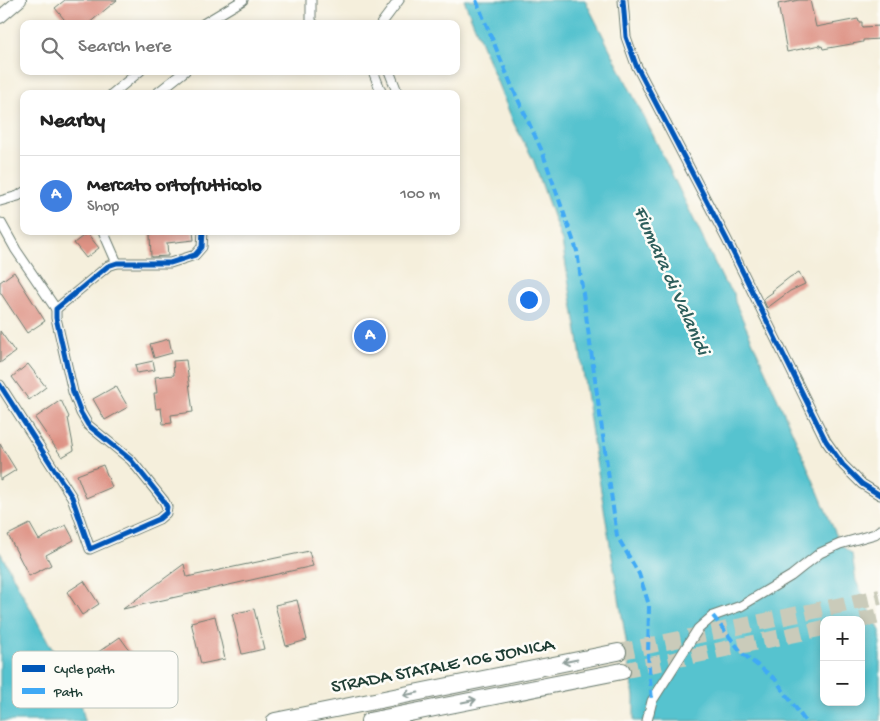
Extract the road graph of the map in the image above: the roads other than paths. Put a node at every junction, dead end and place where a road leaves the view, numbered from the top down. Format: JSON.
{"nodes":[{"id":1,"x":20,"y":0,"type":"edge"},
{"id":2,"x":244,"y":0,"type":"edge"},
{"id":3,"x":311,"y":0,"type":"edge"},
{"id":4,"x":399,"y":0,"type":"edge"},
{"id":5,"x":624,"y":0,"type":"edge"},
{"id":6,"x":0,"y":17,"type":"edge"},
{"id":7,"x":210,"y":20,"type":"edge"},
{"id":8,"x":312,"y":20,"type":"edge"},
{"id":9,"x":383,"y":20,"type":"edge"},
{"id":10,"x":135,"y":75,"type":"edge"},
{"id":11,"x":180,"y":75,"type":"edge"},
{"id":12,"x":375,"y":75,"type":"edge"},
{"id":13,"x":391,"y":75,"type":"edge"},
{"id":14,"x":117,"y":90,"type":"edge"},
{"id":15,"x":161,"y":90,"type":"edge"},
{"id":16,"x":380,"y":90,"type":"edge"},
{"id":17,"x":396,"y":90,"type":"edge"},
{"id":18,"x":20,"y":195,"type":"edge"},
{"id":19,"x":0,"y":202,"type":"edge"},
{"id":20,"x":0,"y":223,"type":"edge"},
{"id":21,"x":105,"y":235,"type":"edge"},
{"id":22,"x":203,"y":235,"type":"edge"},
{"id":23,"x":117,"y":263,"type":"junction"},
{"id":24,"x":56,"y":309,"type":"junction"},
{"id":25,"x":0,"y":385,"type":"edge"},
{"id":26,"x":880,"y":495,"type":"edge"},
{"id":27,"x":880,"y":530,"type":"edge"},
{"id":28,"x":618,"y":652,"type":"tunnel mouth"},
{"id":29,"x":622,"y":671,"type":"tunnel mouth"},
{"id":30,"x":275,"y":721,"type":"edge"},
{"id":31,"x":369,"y":721,"type":"edge"},
{"id":32,"x":646,"y":721,"type":"edge"}],
"edges":[{"from":1,"to":6,"type":"street"},
{"from":2,"to":7,"type":"street"},
{"from":3,"to":8,"type":"street"},
{"from":4,"to":9,"type":"street"},
{"from":5,"to":26,"type":"street"},
{"from":10,"to":14,"type":"street"},
{"from":11,"to":15,"type":"street"},
{"from":12,"to":16,"type":"street"},
{"from":13,"to":17,"type":"street"},
{"from":18,"to":19,"type":"street"},
{"from":20,"to":24,"type":"street"},
{"from":21,"to":23,"type":"street"},
{"from":22,"to":23,"type":"street"},
{"from":23,"to":24,"type":"street"},
{"from":24,"to":25,"type":"street"},
{"from":27,"to":32,"type":"street"},
{"from":28,"to":30,"type":"highway","name":"STRADA STATALE 106 JONICA","one_way":true},
{"from":31,"to":29,"type":"highway","name":"STRADA STATALE 106 JONICA","one_way":true}]}
